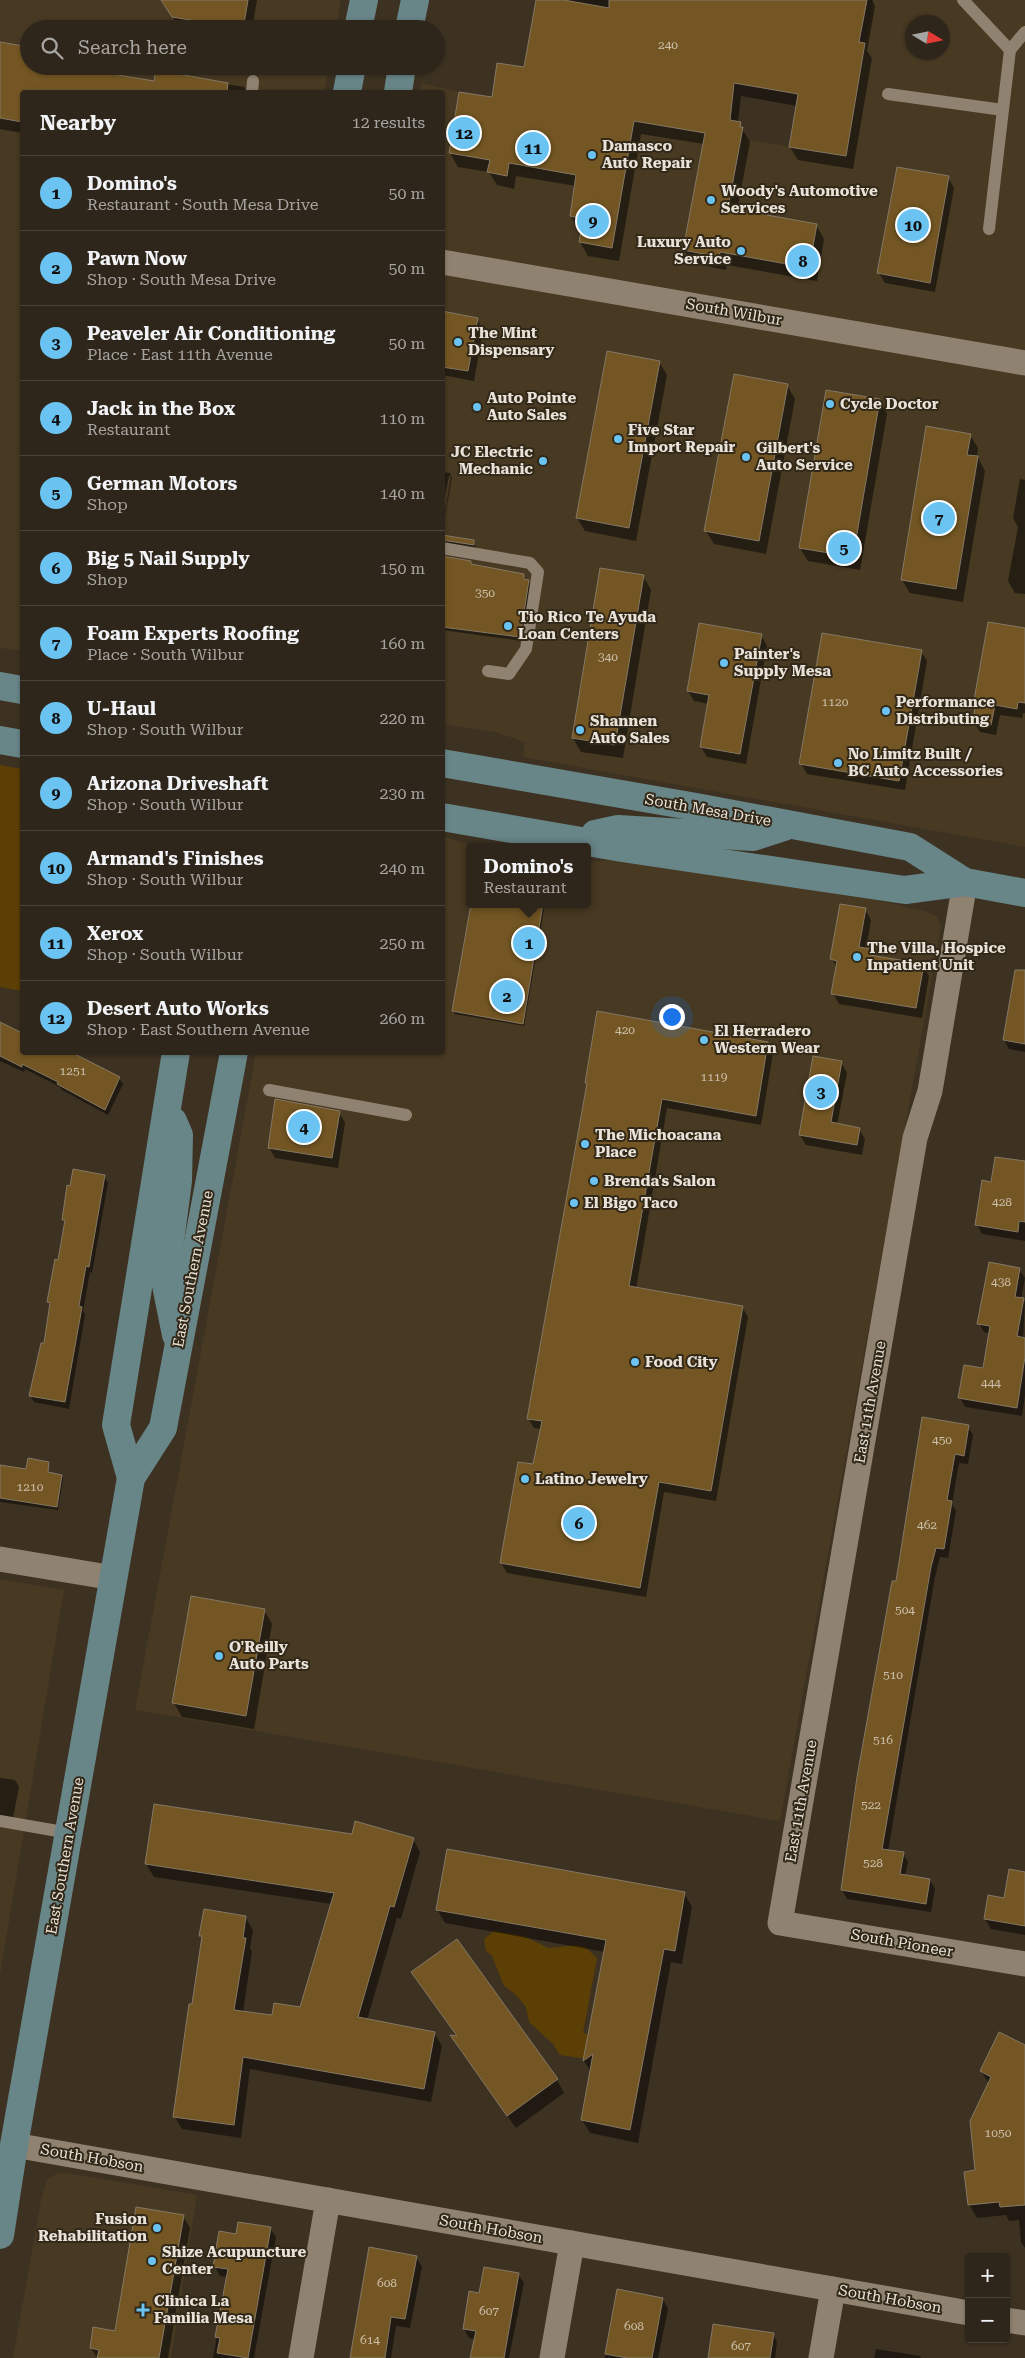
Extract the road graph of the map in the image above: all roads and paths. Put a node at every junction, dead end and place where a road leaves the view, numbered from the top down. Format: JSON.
{"nodes":[{"id":1,"x":364,"y":0,"type":"edge"},
{"id":2,"x":415,"y":0,"type":"edge"},
{"id":3,"x":963,"y":0,"type":"edge"},
{"id":4,"x":360,"y":20,"type":"edge"},
{"id":5,"x":411,"y":20,"type":"edge"},
{"id":6,"x":1025,"y":32,"type":"edge"},
{"id":7,"x":1010,"y":50,"type":"junction"},
{"id":8,"x":350,"y":75,"type":"edge"},
{"id":9,"x":368,"y":75,"type":"edge"},
{"id":10,"x":401,"y":75,"type":"edge"},
{"id":11,"x":347,"y":90,"type":"edge"},
{"id":12,"x":366,"y":90,"type":"edge"},
{"id":13,"x":398,"y":90,"type":"edge"},
{"id":14,"x":888,"y":94,"type":"dead end"},
{"id":15,"x":1003,"y":110,"type":"junction"},
{"id":16,"x":989,"y":229,"type":"dead end"},
{"id":17,"x":445,"y":263,"type":"edge"},
{"id":18,"x":1025,"y":362,"type":"edge"},
{"id":19,"x":445,"y":549,"type":"edge"},
{"id":20,"x":488,"y":671,"type":"dead end"},
{"id":21,"x":0,"y":686,"type":"edge"},
{"id":22,"x":20,"y":690,"type":"edge"},
{"id":23,"x":0,"y":740,"type":"edge"},
{"id":24,"x":20,"y":744,"type":"edge"},
{"id":25,"x":445,"y":764,"type":"edge"},
{"id":26,"x":445,"y":818,"type":"edge"},
{"id":27,"x":790,"y":825,"type":"junction"},
{"id":28,"x":574,"y":839,"type":"junction"},
{"id":29,"x":965,"y":882,"type":"junction"},
{"id":30,"x":1025,"y":893,"type":"edge"},
{"id":31,"x":175,"y":1055,"type":"edge"},
{"id":32,"x":233,"y":1055,"type":"edge"},
{"id":33,"x":268,"y":1090,"type":"dead end"},
{"id":34,"x":167,"y":1105,"type":"junction"},
{"id":35,"x":406,"y":1115,"type":"dead end"},
{"id":36,"x":179,"y":1346,"type":"junction"},
{"id":37,"x":131,"y":1478,"type":"junction"},
{"id":38,"x":0,"y":1559,"type":"edge"},
{"id":39,"x":114,"y":1578,"type":"junction"},
{"id":40,"x":0,"y":1821,"type":"edge"},
{"id":41,"x":70,"y":1833,"type":"junction"},
{"id":42,"x":780,"y":1922,"type":"joint"},
{"id":43,"x":1025,"y":1964,"type":"edge"},
{"id":44,"x":14,"y":2144,"type":"junction"},
{"id":45,"x":328,"y":2200,"type":"junction"},
{"id":46,"x":0,"y":2235,"type":"edge"},
{"id":47,"x":572,"y":2243,"type":"junction"},
{"id":48,"x":833,"y":2289,"type":"junction"},
{"id":49,"x":965,"y":2312,"type":"edge"},
{"id":50,"x":1010,"y":2321,"type":"edge"},
{"id":51,"x":1025,"y":2323,"type":"edge"},
{"id":52,"x":301,"y":2358,"type":"edge"},
{"id":53,"x":552,"y":2358,"type":"edge"},
{"id":54,"x":821,"y":2358,"type":"edge"}],
"edges":[{"from":1,"to":4,"type":"main road"},
{"from":2,"to":5,"type":"main road"},
{"from":3,"to":7,"type":"lane"},
{"from":6,"to":7,"type":"lane"},
{"from":7,"to":15,"type":"lane"},
{"from":8,"to":11,"type":"main road"},
{"from":9,"to":12,"type":"main road"},
{"from":10,"to":13,"type":"main road"},
{"from":14,"to":15,"type":"lane"},
{"from":15,"to":16,"type":"lane"},
{"from":17,"to":18,"type":"street","name":"South Wilbur"},
{"from":19,"to":20,"type":"lane"},
{"from":21,"to":22,"type":"main road"},
{"from":23,"to":24,"type":"main road"},
{"from":25,"to":27,"type":"main road","name":"South Mesa Drive"},
{"from":26,"to":28,"type":"main road","name":"South Mesa Drive"},
{"from":27,"to":28,"type":"main road"},
{"from":27,"to":29,"type":"main road","name":"South Mesa Drive"},
{"from":28,"to":29,"type":"main road","name":"South Mesa Drive"},
{"from":29,"to":30,"type":"main road","name":"South Mesa Drive"},
{"from":29,"to":42,"type":"street","name":"East 11th Avenue"},
{"from":31,"to":34,"type":"main road","name":"East Southern Avenue"},
{"from":32,"to":36,"type":"main road","name":"East Southern Avenue"},
{"from":33,"to":35,"type":"lane"},
{"from":34,"to":36,"type":"main road"},
{"from":34,"to":37,"type":"main road","name":"East Southern Avenue"},
{"from":36,"to":37,"type":"main road","name":"East Southern Avenue"},
{"from":37,"to":39,"type":"main road","name":"East Southern Avenue"},
{"from":38,"to":39,"type":"street"},
{"from":39,"to":41,"type":"main road","name":"East Southern Avenue"},
{"from":40,"to":41,"type":"lane"},
{"from":41,"to":44,"type":"main road","name":"East Southern Avenue"},
{"from":42,"to":43,"type":"street","name":"South Pioneer"},
{"from":44,"to":45,"type":"street","name":"South Hobson"},
{"from":44,"to":46,"type":"main road","name":"East Southern Avenue"},
{"from":45,"to":47,"type":"street","name":"South Hobson"},
{"from":45,"to":52,"type":"street"},
{"from":47,"to":48,"type":"street","name":"South Hobson"},
{"from":47,"to":53,"type":"street"},
{"from":48,"to":49,"type":"street","name":"South Hobson"},
{"from":48,"to":54,"type":"street"},
{"from":50,"to":51,"type":"street"}]}
